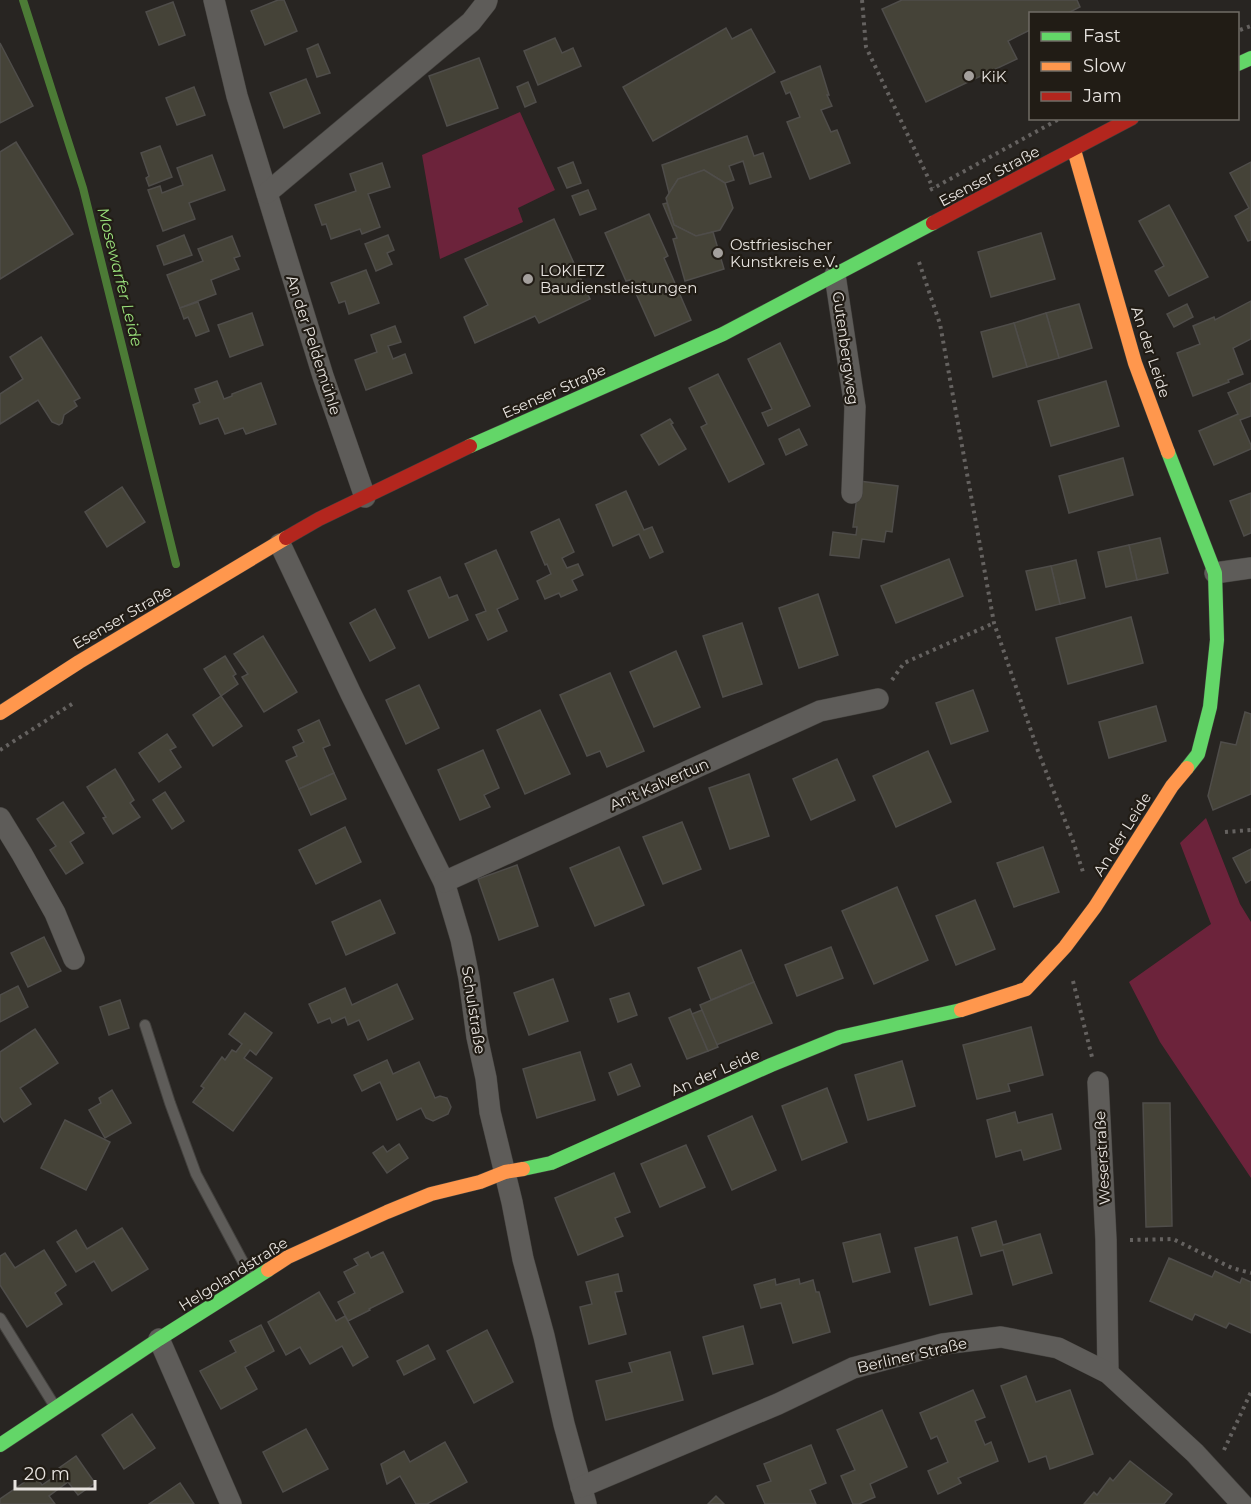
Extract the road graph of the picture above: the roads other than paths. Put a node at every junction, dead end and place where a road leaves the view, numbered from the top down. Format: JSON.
{"nodes":[{"id":1,"x":214,"y":0,"type":"edge"},
{"id":2,"x":487,"y":0,"type":"edge"},
{"id":3,"x":1128,"y":120,"type":"edge"},
{"id":4,"x":1074,"y":150,"type":"junction"},
{"id":5,"x":267,"y":193,"type":"junction"},
{"id":6,"x":836,"y":275,"type":"junction"},
{"id":7,"x":852,"y":493,"type":"dead end"},
{"id":8,"x":364,"y":497,"type":"junction"},
{"id":9,"x":280,"y":544,"type":"junction"},
{"id":10,"x":1251,"y":568,"type":"edge"},
{"id":11,"x":1215,"y":573,"type":"junction"},
{"id":12,"x":878,"y":699,"type":"road end"},
{"id":13,"x":0,"y":713,"type":"edge"},
{"id":14,"x":0,"y":818,"type":"edge"},
{"id":15,"x":444,"y":882,"type":"junction"},
{"id":16,"x":74,"y":959,"type":"dead end"},
{"id":17,"x":145,"y":1025,"type":"dead end"},
{"id":18,"x":1098,"y":1082,"type":"road end"},
{"id":19,"x":505,"y":1172,"type":"junction"},
{"id":20,"x":253,"y":1280,"type":"junction"},
{"id":21,"x":0,"y":1318,"type":"edge"},
{"id":22,"x":159,"y":1339,"type":"junction"},
{"id":23,"x":1108,"y":1373,"type":"junction"},
{"id":24,"x":56,"y":1408,"type":"junction"},
{"id":25,"x":0,"y":1445,"type":"edge"},
{"id":26,"x":584,"y":1496,"type":"edge"},
{"id":27,"x":231,"y":1504,"type":"edge"},
{"id":28,"x":1242,"y":1504,"type":"edge"}],
"edges":[{"from":1,"to":5,"type":"street","name":"An der Peldemühle"},
{"from":2,"to":5,"type":"street"},
{"from":3,"to":4,"type":"street","name":"Esenser Straße"},
{"from":4,"to":6,"type":"street","name":"Esenser Straße"},
{"from":4,"to":11,"type":"street","name":"An der Leide"},
{"from":5,"to":8,"type":"street","name":"An der Peldemühle"},
{"from":6,"to":7,"type":"street","name":"Gutenbergweg"},
{"from":6,"to":8,"type":"street","name":"Esenser Straße"},
{"from":8,"to":9,"type":"street","name":"Esenser Straße"},
{"from":9,"to":13,"type":"street","name":"Esenser Straße"},
{"from":9,"to":15,"type":"street","name":"Schulstraße"},
{"from":10,"to":11,"type":"street"},
{"from":11,"to":19,"type":"street","name":"An der Leide"},
{"from":12,"to":15,"type":"street","name":"An't Kalvertun"},
{"from":14,"to":16,"type":"street"},
{"from":15,"to":19,"type":"street","name":"Schulstraße"},
{"from":17,"to":20,"type":"lane"},
{"from":18,"to":23,"type":"street","name":"Weserstraße"},
{"from":19,"to":20,"type":"street","name":"Helgolandstraße"},
{"from":19,"to":26,"type":"street","name":"Schulstraße"},
{"from":20,"to":22,"type":"street","name":"Helgolandstraße"},
{"from":21,"to":24,"type":"lane"},
{"from":22,"to":24,"type":"street","name":"Helgolandstraße"},
{"from":22,"to":27,"type":"street"},
{"from":23,"to":26,"type":"street","name":"Berliner Straße"},
{"from":23,"to":28,"type":"street","name":"Berliner Straße"},
{"from":24,"to":25,"type":"street","name":"Helgolandstraße"}]}
